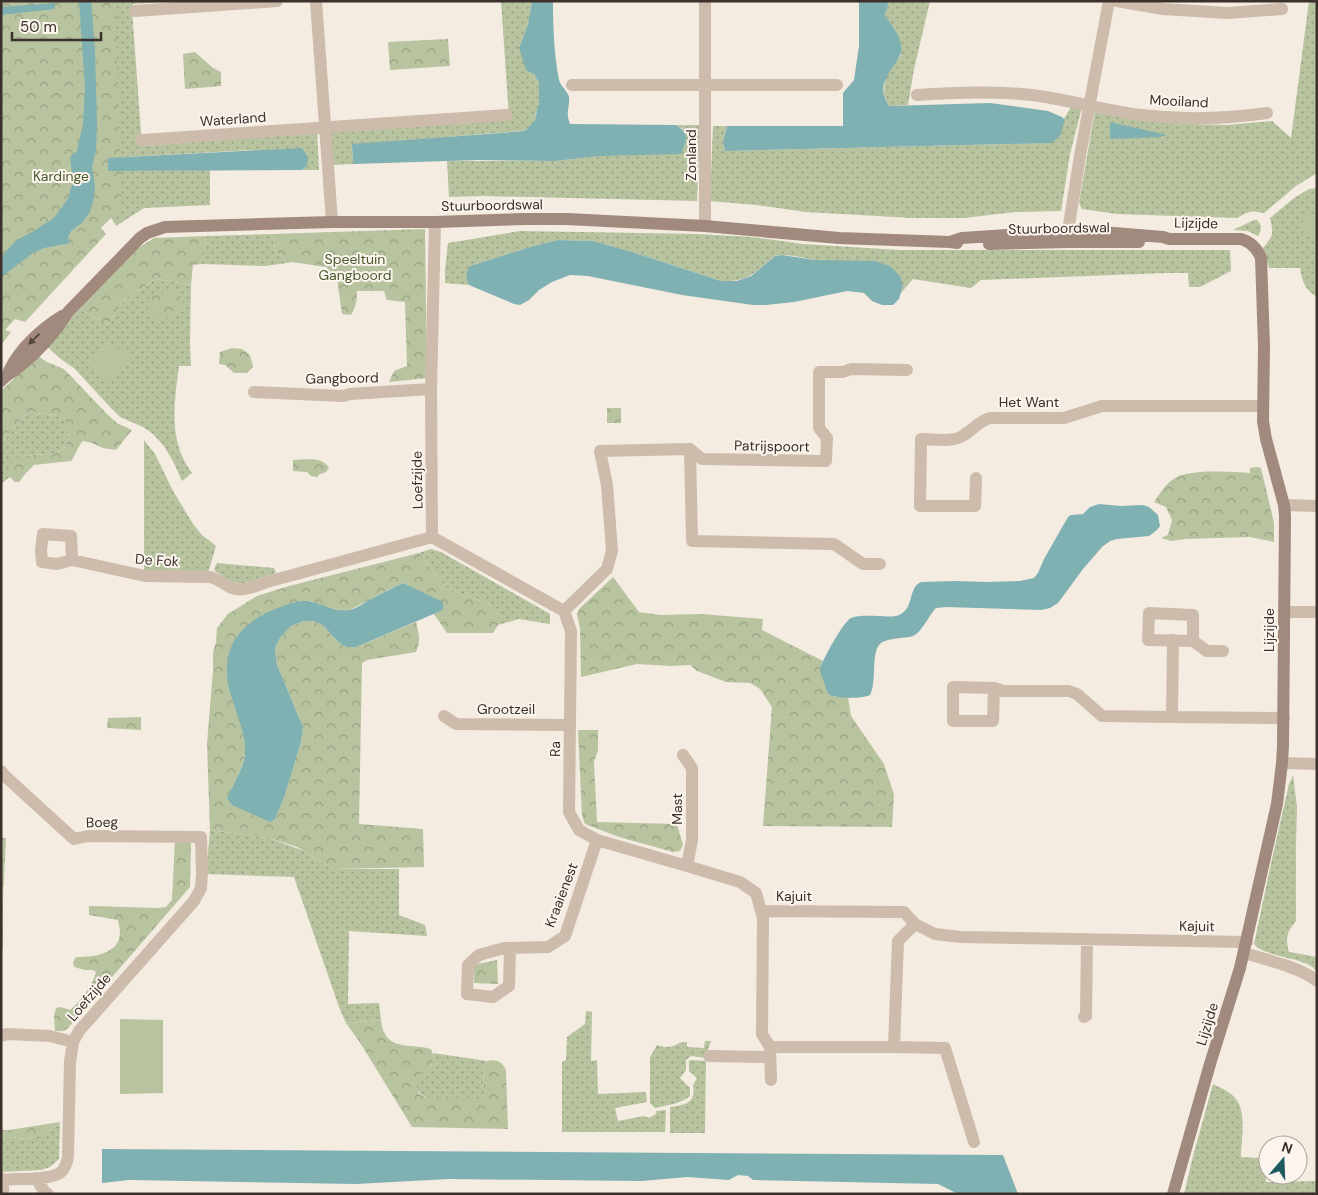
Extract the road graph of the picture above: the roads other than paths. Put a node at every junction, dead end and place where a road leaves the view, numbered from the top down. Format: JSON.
{"nodes":[{"id":1,"x":277,"y":1,"type":"edge"},
{"id":2,"x":316,"y":1,"type":"edge"},
{"id":3,"x":705,"y":1,"type":"edge"},
{"id":4,"x":1108,"y":1,"type":"edge"},
{"id":5,"x":1117,"y":1,"type":"edge"},
{"id":6,"x":1227,"y":7,"type":"edge"},
{"id":7,"x":1282,"y":9,"type":"dead end"},
{"id":8,"x":135,"y":11,"type":"dead end"},
{"id":9,"x":572,"y":85,"type":"dead end"},
{"id":10,"x":706,"y":85,"type":"junction"},
{"id":11,"x":837,"y":85,"type":"dead end"},
{"id":12,"x":917,"y":95,"type":"dead end"},
{"id":13,"x":1090,"y":105,"type":"junction"},
{"id":14,"x":1267,"y":114,"type":"dead end"},
{"id":15,"x":508,"y":115,"type":"dead end"},
{"id":16,"x":325,"y":128,"type":"junction"},
{"id":17,"x":142,"y":140,"type":"dead end"},
{"id":18,"x":332,"y":222,"type":"junction"},
{"id":19,"x":435,"y":222,"type":"junction"},
{"id":20,"x":705,"y":226,"type":"junction"},
{"id":21,"x":1068,"y":237,"type":"junction"},
{"id":22,"x":1169,"y":239,"type":"joint"},
{"id":23,"x":907,"y":370,"type":"dead end"},
{"id":24,"x":5,"y":377,"type":"edge"},
{"id":25,"x":430,"y":389,"type":"junction"},
{"id":26,"x":254,"y":392,"type":"dead end"},
{"id":27,"x":1263,"y":406,"type":"junction"},
{"id":28,"x":690,"y":449,"type":"junction"},
{"id":29,"x":976,"y":478,"type":"dead end"},
{"id":30,"x":1284,"y":505,"type":"junction"},
{"id":31,"x":1317,"y":506,"type":"edge"},
{"id":32,"x":432,"y":537,"type":"junction"},
{"id":33,"x":72,"y":560,"type":"dead end"},
{"id":34,"x":880,"y":564,"type":"dead end"},
{"id":35,"x":564,"y":611,"type":"junction"},
{"id":36,"x":1284,"y":612,"type":"junction"},
{"id":37,"x":1317,"y":612,"type":"edge"},
{"id":38,"x":1173,"y":640,"type":"junction"},
{"id":39,"x":1193,"y":641,"type":"junction"},
{"id":40,"x":1223,"y":651,"type":"dead end"},
{"id":41,"x":994,"y":688,"type":"dead end"},
{"id":42,"x":444,"y":716,"type":"dead end"},
{"id":43,"x":1172,"y":717,"type":"junction"},
{"id":44,"x":1284,"y":718,"type":"junction"},
{"id":45,"x":570,"y":724,"type":"junction"},
{"id":46,"x":683,"y":755,"type":"dead end"},
{"id":47,"x":1282,"y":763,"type":"junction"},
{"id":48,"x":1317,"y":764,"type":"edge"},
{"id":49,"x":1,"y":770,"type":"edge"},
{"id":50,"x":201,"y":837,"type":"joint"},
{"id":51,"x":597,"y":840,"type":"junction"},
{"id":52,"x":687,"y":866,"type":"junction"},
{"id":53,"x":762,"y":911,"type":"junction"},
{"id":54,"x":915,"y":924,"type":"junction"},
{"id":55,"x":1087,"y":940,"type":"junction"},
{"id":56,"x":1245,"y":947,"type":"junction"},
{"id":57,"x":510,"y":948,"type":"junction"},
{"id":58,"x":1317,"y":981,"type":"edge"},
{"id":59,"x":1084,"y":1017,"type":"dead end"},
{"id":60,"x":1,"y":1036,"type":"edge"},
{"id":61,"x":73,"y":1042,"type":"junction"},
{"id":62,"x":894,"y":1047,"type":"junction"},
{"id":63,"x":770,"y":1052,"type":"junction"},
{"id":64,"x":709,"y":1056,"type":"dead end"},
{"id":65,"x":771,"y":1080,"type":"dead end"},
{"id":66,"x":974,"y":1142,"type":"dead end"},
{"id":67,"x":36,"y":1178,"type":"junction"},
{"id":68,"x":2,"y":1179,"type":"edge"},
{"id":69,"x":3,"y":1194,"type":"edge"},
{"id":70,"x":48,"y":1194,"type":"edge"},
{"id":71,"x":1172,"y":1194,"type":"edge"}],
"edges":[{"from":1,"to":8,"type":"street"},
{"from":2,"to":16,"type":"street"},
{"from":3,"to":10,"type":"street","name":"Zonland"},
{"from":4,"to":13,"type":"street"},
{"from":5,"to":6,"type":"street"},
{"from":6,"to":7,"type":"street"},
{"from":9,"to":10,"type":"street"},
{"from":10,"to":11,"type":"street"},
{"from":10,"to":20,"type":"street","name":"Zonland"},
{"from":12,"to":13,"type":"street","name":"Mooiland"},
{"from":13,"to":14,"type":"street","name":"Mooiland"},
{"from":13,"to":21,"type":"street"},
{"from":15,"to":16,"type":"street","name":"Waterland"},
{"from":16,"to":17,"type":"street","name":"Waterland"},
{"from":16,"to":18,"type":"street"},
{"from":18,"to":19,"type":"street","name":"Stuurboordswal"},
{"from":18,"to":24,"type":"street","name":"Stuurboordswal"},
{"from":19,"to":20,"type":"street","name":"Stuurboordswal"},
{"from":19,"to":25,"type":"street","name":"Loefzijde"},
{"from":20,"to":21,"type":"street","name":"Stuurboordswal"},
{"from":21,"to":22,"type":"street","name":"Stuurboordswal"},
{"from":22,"to":27,"type":"street","name":"Lijzijde"},
{"from":23,"to":28,"type":"street","name":"Patrijspoort"},
{"from":25,"to":26,"type":"street","name":"Gangboord"},
{"from":25,"to":32,"type":"street","name":"Loefzijde"},
{"from":27,"to":29,"type":"street","name":"Het Want"},
{"from":27,"to":30,"type":"street","name":"Lijzijde"},
{"from":28,"to":34,"type":"street"},
{"from":28,"to":35,"type":"street","name":"Patrijspoort"},
{"from":30,"to":31,"type":"street"},
{"from":30,"to":36,"type":"street","name":"Lijzijde"},
{"from":32,"to":33,"type":"street","name":"De Fok"},
{"from":32,"to":35,"type":"street"},
{"from":35,"to":45,"type":"street","name":"Ra"},
{"from":36,"to":37,"type":"street"},
{"from":36,"to":44,"type":"street","name":"Lijzijde"},
{"from":38,"to":39,"type":"street"},
{"from":38,"to":39,"type":"street"},
{"from":38,"to":43,"type":"street"},
{"from":39,"to":40,"type":"street"},
{"from":41,"to":43,"type":"street"},
{"from":42,"to":45,"type":"street","name":"Grootzeil"},
{"from":43,"to":44,"type":"street"},
{"from":44,"to":47,"type":"street","name":"Lijzijde"},
{"from":45,"to":51,"type":"street","name":"Ra"},
{"from":46,"to":52,"type":"street","name":"Mast"},
{"from":47,"to":48,"type":"street"},
{"from":47,"to":56,"type":"street","name":"Lijzijde"},
{"from":49,"to":50,"type":"street","name":"Boeg"},
{"from":50,"to":61,"type":"street","name":"Loefzijde"},
{"from":51,"to":52,"type":"street","name":"Ra"},
{"from":51,"to":57,"type":"street","name":"Kraaienest"},
{"from":52,"to":53,"type":"street","name":"Ra"},
{"from":53,"to":54,"type":"street","name":"Kajuit"},
{"from":53,"to":63,"type":"street","name":"Kajuit"},
{"from":54,"to":55,"type":"street","name":"Kajuit"},
{"from":54,"to":62,"type":"street"},
{"from":55,"to":56,"type":"street","name":"Kajuit"},
{"from":55,"to":59,"type":"street"},
{"from":56,"to":58,"type":"street","name":"Kajuit"},
{"from":56,"to":71,"type":"street","name":"Lijzijde"},
{"from":57,"to":57,"type":"street","name":"Kraaienest"},
{"from":60,"to":61,"type":"street"},
{"from":61,"to":67,"type":"street","name":"Loefzijde"},
{"from":62,"to":63,"type":"street"},
{"from":62,"to":66,"type":"street"},
{"from":63,"to":64,"type":"street"},
{"from":63,"to":65,"type":"street"},
{"from":67,"to":68,"type":"street","name":"Loefzijde"},
{"from":67,"to":70,"type":"street"},
{"from":68,"to":69,"type":"street"}]}
